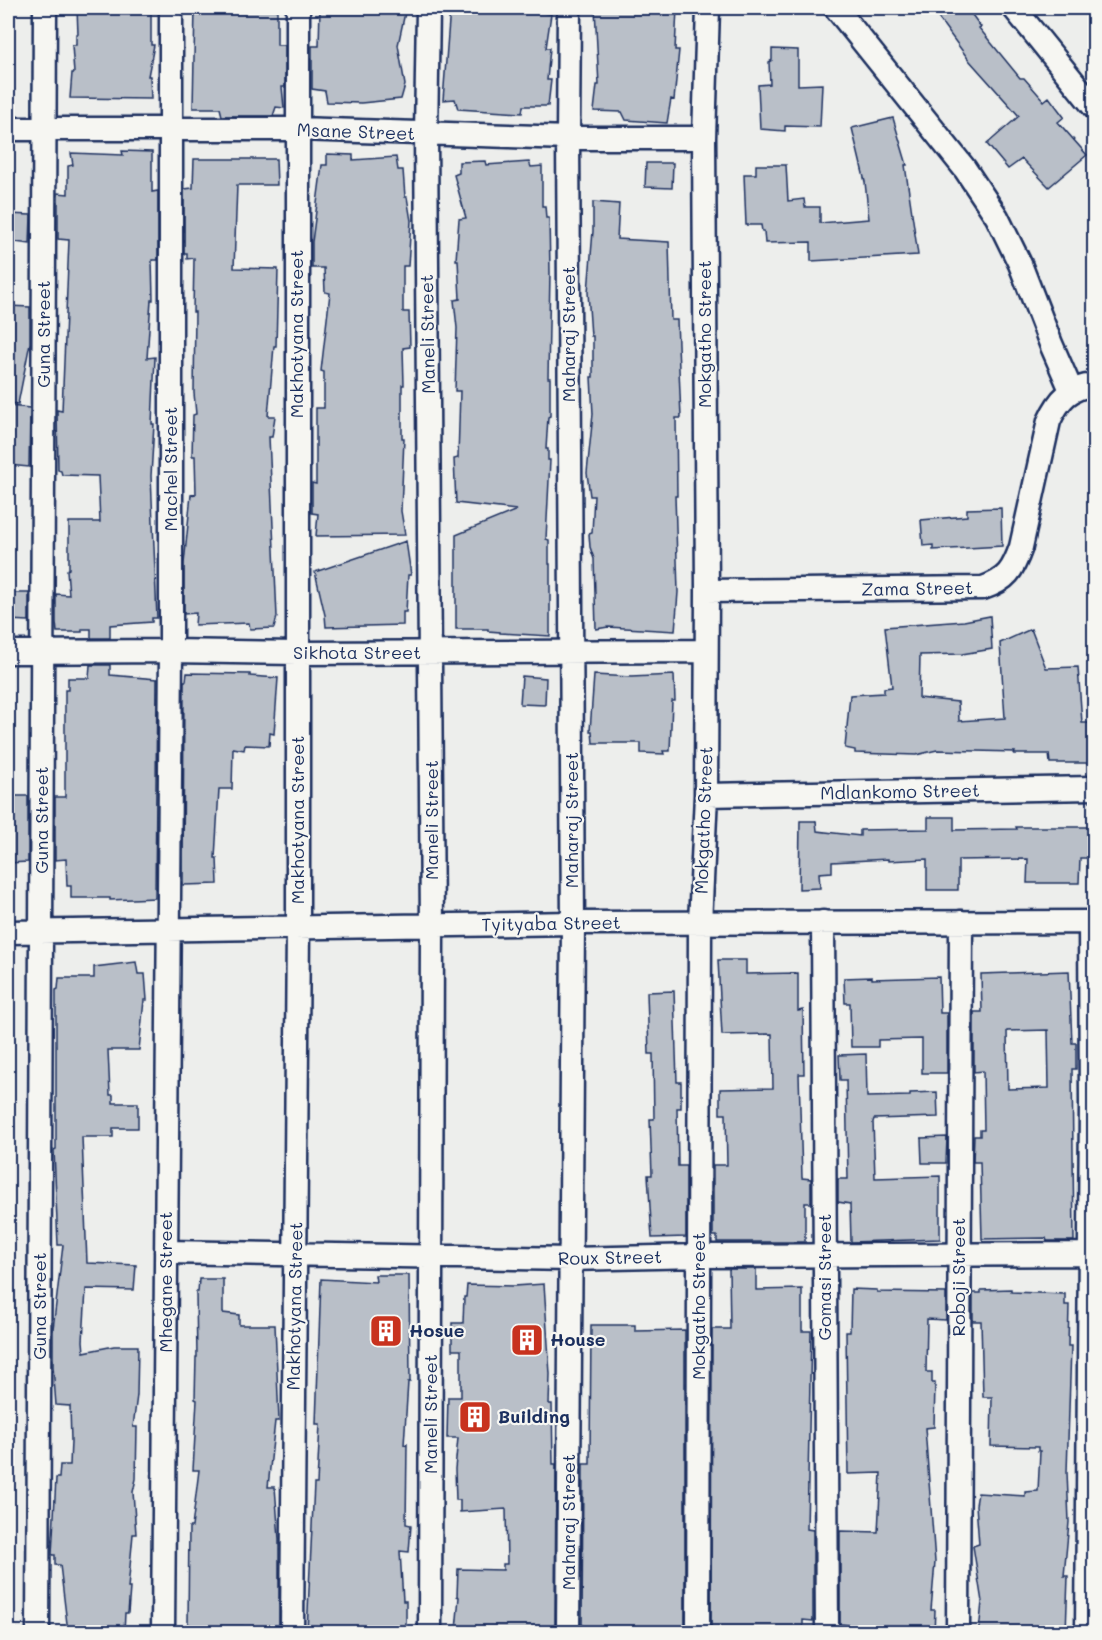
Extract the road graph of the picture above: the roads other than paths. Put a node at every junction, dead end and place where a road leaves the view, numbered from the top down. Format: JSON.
{"nodes":[{"id":1,"x":45,"y":8,"type":"edge"},
{"id":2,"x":171,"y":8,"type":"edge"},
{"id":3,"x":298,"y":8,"type":"edge"},
{"id":4,"x":428,"y":8,"type":"edge"},
{"id":5,"x":569,"y":8,"type":"edge"},
{"id":6,"x":708,"y":8,"type":"edge"},
{"id":7,"x":836,"y":8,"type":"edge"},
{"id":8,"x":1014,"y":8,"type":"edge"},
{"id":9,"x":1095,"y":107,"type":"edge"},
{"id":10,"x":45,"y":128,"type":"junction"},
{"id":11,"x":8,"y":129,"type":"edge"},
{"id":12,"x":171,"y":129,"type":"junction"},
{"id":13,"x":298,"y":129,"type":"junction"},
{"id":14,"x":426,"y":135,"type":"junction"},
{"id":15,"x":568,"y":138,"type":"junction"},
{"id":16,"x":704,"y":138,"type":"junction"},
{"id":17,"x":1095,"y":385,"type":"edge"},
{"id":18,"x":1071,"y":390,"type":"junction"},
{"id":19,"x":707,"y":591,"type":"junction"},
{"id":20,"x":43,"y":651,"type":"junction"},
{"id":21,"x":171,"y":651,"type":"junction"},
{"id":22,"x":570,"y":651,"type":"junction"},
{"id":23,"x":706,"y":651,"type":"junction"},
{"id":24,"x":8,"y":652,"type":"edge"},
{"id":25,"x":431,"y":652,"type":"junction"},
{"id":26,"x":297,"y":653,"type":"junction"},
{"id":27,"x":1095,"y":788,"type":"edge"},
{"id":28,"x":706,"y":795,"type":"junction"},
{"id":29,"x":823,"y":922,"type":"junction"},
{"id":30,"x":961,"y":922,"type":"junction"},
{"id":31,"x":1092,"y":922,"type":"edge"},
{"id":32,"x":573,"y":923,"type":"junction"},
{"id":33,"x":700,"y":923,"type":"junction"},
{"id":34,"x":432,"y":926,"type":"junction"},
{"id":35,"x":298,"y":928,"type":"junction"},
{"id":36,"x":169,"y":931,"type":"junction"},
{"id":37,"x":8,"y":932,"type":"edge"},
{"id":38,"x":41,"y":932,"type":"junction"},
{"id":39,"x":1093,"y":1103,"type":"edge"},
{"id":40,"x":166,"y":1252,"type":"junction"},
{"id":41,"x":1089,"y":1254,"type":"junction"},
{"id":42,"x":295,"y":1255,"type":"junction"},
{"id":43,"x":431,"y":1256,"type":"junction"},
{"id":44,"x":699,"y":1256,"type":"junction"},
{"id":45,"x":825,"y":1256,"type":"junction"},
{"id":46,"x":959,"y":1256,"type":"junction"},
{"id":47,"x":570,"y":1259,"type":"junction"},
{"id":48,"x":38,"y":1632,"type":"edge"},
{"id":49,"x":163,"y":1632,"type":"edge"},
{"id":50,"x":292,"y":1632,"type":"edge"},
{"id":51,"x":430,"y":1632,"type":"edge"},
{"id":52,"x":568,"y":1632,"type":"edge"},
{"id":53,"x":698,"y":1632,"type":"edge"},
{"id":54,"x":827,"y":1632,"type":"edge"},
{"id":55,"x":958,"y":1632,"type":"edge"},
{"id":56,"x":1087,"y":1632,"type":"edge"}],
"edges":[{"from":1,"to":10,"type":"street","name":"Guna Street"},
{"from":2,"to":12,"type":"street","name":"Machel Street"},
{"from":3,"to":13,"type":"street","name":"Makhotyana Street"},
{"from":4,"to":14,"type":"street","name":"Maneli Street"},
{"from":5,"to":15,"type":"street","name":"Maharaj Street"},
{"from":6,"to":16,"type":"street","name":"Mokgatho Street"},
{"from":7,"to":18,"type":"street"},
{"from":8,"to":9,"type":"street"},
{"from":10,"to":11,"type":"street","name":"Msane Street"},
{"from":10,"to":12,"type":"street","name":"Msane Street"},
{"from":10,"to":20,"type":"street","name":"Guna Street"},
{"from":12,"to":13,"type":"street","name":"Msane Street"},
{"from":12,"to":21,"type":"street","name":"Machel Street"},
{"from":13,"to":14,"type":"street","name":"Msane Street"},
{"from":13,"to":26,"type":"street","name":"Makhotyana Street"},
{"from":14,"to":15,"type":"street","name":"Msane Street"},
{"from":14,"to":25,"type":"street","name":"Maneli Street"},
{"from":15,"to":16,"type":"street","name":"Msane Street"},
{"from":15,"to":22,"type":"street","name":"Maharaj Street"},
{"from":16,"to":19,"type":"street","name":"Mokgatho Street"},
{"from":17,"to":18,"type":"street"},
{"from":18,"to":19,"type":"street","name":"Zama Street"},
{"from":19,"to":23,"type":"street","name":"Mokgatho Street"},
{"from":20,"to":21,"type":"street","name":"Sikhota Street"},
{"from":20,"to":24,"type":"street","name":"Sikhota Street"},
{"from":20,"to":38,"type":"street","name":"Guna Street"},
{"from":21,"to":26,"type":"street","name":"Sikhota Street"},
{"from":21,"to":36,"type":"street","name":"Machel Street"},
{"from":22,"to":23,"type":"street","name":"Sikhota Street"},
{"from":22,"to":25,"type":"street","name":"Sikhota Street"},
{"from":22,"to":32,"type":"street","name":"Maharaj Street"},
{"from":23,"to":28,"type":"street","name":"Mokgatho Street"},
{"from":25,"to":26,"type":"street","name":"Sikhota Street"},
{"from":25,"to":34,"type":"street","name":"Maneli Street"},
{"from":26,"to":35,"type":"street","name":"Makhotyana Street"},
{"from":27,"to":28,"type":"street","name":"Mdlankomo Street"},
{"from":28,"to":33,"type":"street","name":"Mokgatho Street"},
{"from":29,"to":30,"type":"street","name":"Tyityaba Street"},
{"from":29,"to":33,"type":"street","name":"Tyityaba Street"},
{"from":29,"to":45,"type":"street","name":"Gomasi Street"},
{"from":30,"to":31,"type":"street","name":"Tyityaba Street"},
{"from":30,"to":46,"type":"street","name":"Roboji Street"},
{"from":31,"to":39,"type":"street"},
{"from":32,"to":33,"type":"street","name":"Tyityaba Street"},
{"from":32,"to":34,"type":"street","name":"Tyityaba Street"},
{"from":32,"to":47,"type":"street","name":"Maharaj Street"},
{"from":33,"to":44,"type":"street","name":"Mokgatho Street"},
{"from":34,"to":35,"type":"street","name":"Tyityaba Street"},
{"from":34,"to":43,"type":"street","name":"Maneli Street"},
{"from":35,"to":36,"type":"street","name":"Tyityaba Street"},
{"from":35,"to":42,"type":"street","name":"Makhotyana Street"},
{"from":36,"to":38,"type":"street","name":"Tyityaba Street"},
{"from":36,"to":40,"type":"street","name":"Mhegane Street"},
{"from":37,"to":38,"type":"street","name":"Tyityaba Street"},
{"from":38,"to":48,"type":"street","name":"Guna Street"},
{"from":39,"to":41,"type":"street"},
{"from":40,"to":42,"type":"street","name":"Roux Street"},
{"from":40,"to":49,"type":"street","name":"Mhegane Street"},
{"from":41,"to":46,"type":"street","name":"Roux Street"},
{"from":41,"to":56,"type":"street"},
{"from":42,"to":43,"type":"street","name":"Roux Street"},
{"from":42,"to":50,"type":"street","name":"Makhotyana Street"},
{"from":43,"to":47,"type":"street","name":"Roux Street"},
{"from":43,"to":51,"type":"street","name":"Maneli Street"},
{"from":44,"to":45,"type":"street","name":"Roux Street"},
{"from":44,"to":47,"type":"street","name":"Roux Street"},
{"from":44,"to":53,"type":"street","name":"Mokgatho Street"},
{"from":45,"to":46,"type":"street","name":"Roux Street"},
{"from":45,"to":54,"type":"street","name":"Gomasi Street"},
{"from":46,"to":55,"type":"street","name":"Roboji Street"},
{"from":47,"to":52,"type":"street","name":"Maharaj Street"}]}
